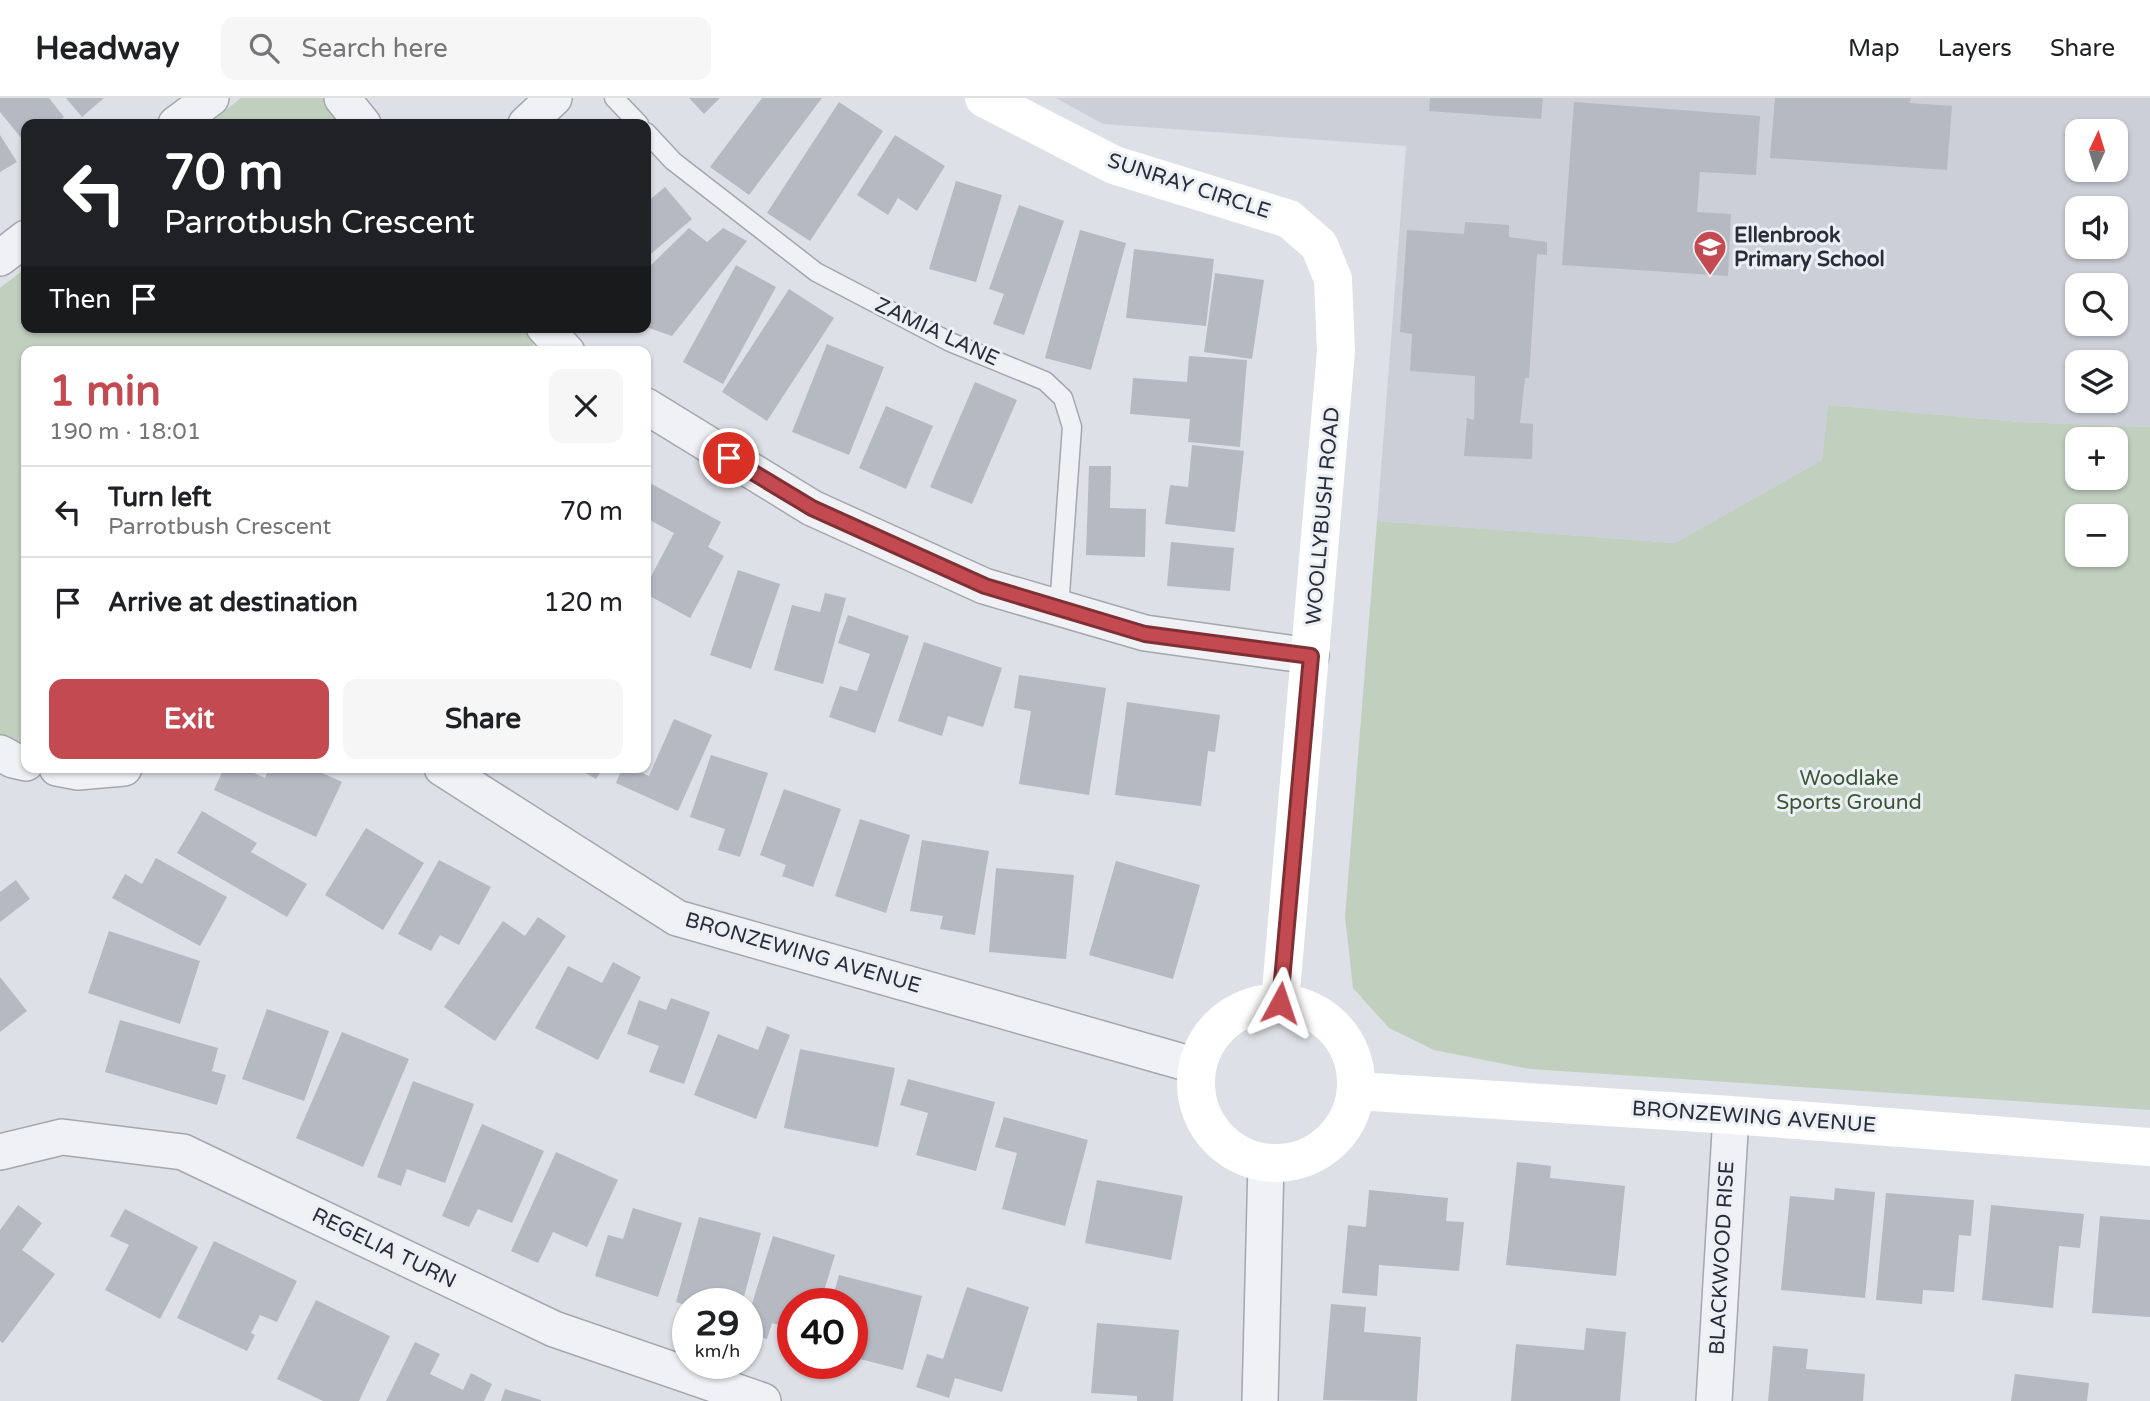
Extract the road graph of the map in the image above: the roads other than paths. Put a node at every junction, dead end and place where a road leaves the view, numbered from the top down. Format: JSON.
{"nodes":[{"id":1,"x":211,"y":98,"type":"edge"},
{"id":2,"x":342,"y":98,"type":"edge"},
{"id":3,"x":554,"y":98,"type":"edge"},
{"id":4,"x":614,"y":98,"type":"edge"},
{"id":5,"x":984,"y":98,"type":"edge"},
{"id":6,"x":183,"y":119,"type":"edge"},
{"id":7,"x":359,"y":119,"type":"edge"},
{"id":8,"x":531,"y":119,"type":"edge"},
{"id":9,"x":634,"y":119,"type":"edge"},
{"id":10,"x":651,"y":137,"type":"edge"},
{"id":11,"x":21,"y":242,"type":"edge"},
{"id":12,"x":0,"y":258,"type":"edge"},
{"id":13,"x":1333,"y":279,"type":"joint"},
{"id":14,"x":651,"y":409,"type":"edge"},
{"id":15,"x":1059,"y":608,"type":"junction"},
{"id":16,"x":1311,"y":656,"type":"junction"},
{"id":17,"x":0,"y":753,"type":"edge"},
{"id":18,"x":21,"y":761,"type":"edge"},
{"id":19,"x":450,"y":773,"type":"edge"},
{"id":20,"x":1280,"y":1003,"type":"junction"},
{"id":21,"x":1197,"y":1066,"type":"junction"},
{"id":22,"x":1357,"y":1091,"type":"junction"},
{"id":23,"x":1731,"y":1115,"type":"junction"},
{"id":24,"x":2150,"y":1147,"type":"edge"},
{"id":25,"x":0,"y":1152,"type":"edge"},
{"id":26,"x":1266,"y":1163,"type":"junction"},
{"id":27,"x":763,"y":1401,"type":"edge"},
{"id":28,"x":1260,"y":1401,"type":"edge"},
{"id":29,"x":1714,"y":1401,"type":"edge"}],
"edges":[{"from":1,"to":6,"type":"street"},
{"from":2,"to":7,"type":"street"},
{"from":3,"to":8,"type":"street"},
{"from":4,"to":9,"type":"lane"},
{"from":5,"to":13,"type":"street","name":"SUNRAY CIRCLE"},
{"from":10,"to":15,"type":"lane","name":"ZAMIA LANE"},
{"from":11,"to":12,"type":"street"},
{"from":13,"to":16,"type":"street","name":"WOOLLYBUSH ROAD"},
{"from":14,"to":15,"type":"street"},
{"from":15,"to":16,"type":"street"},
{"from":16,"to":20,"type":"street","name":"WOOLLYBUSH ROAD"},
{"from":17,"to":18,"type":"street"},
{"from":19,"to":21,"type":"street","name":"BRONZEWING AVENUE"},
{"from":20,"to":21,"type":"street"},
{"from":20,"to":22,"type":"street"},
{"from":21,"to":26,"type":"street"},
{"from":22,"to":23,"type":"street","name":"BRONZEWING AVENUE"},
{"from":22,"to":26,"type":"street"},
{"from":23,"to":24,"type":"street","name":"BRONZEWING AVENUE"},
{"from":23,"to":29,"type":"street","name":"BLACKWOOD RISE"},
{"from":25,"to":27,"type":"street","name":"REGELIA TURN"},
{"from":26,"to":28,"type":"street"}]}
